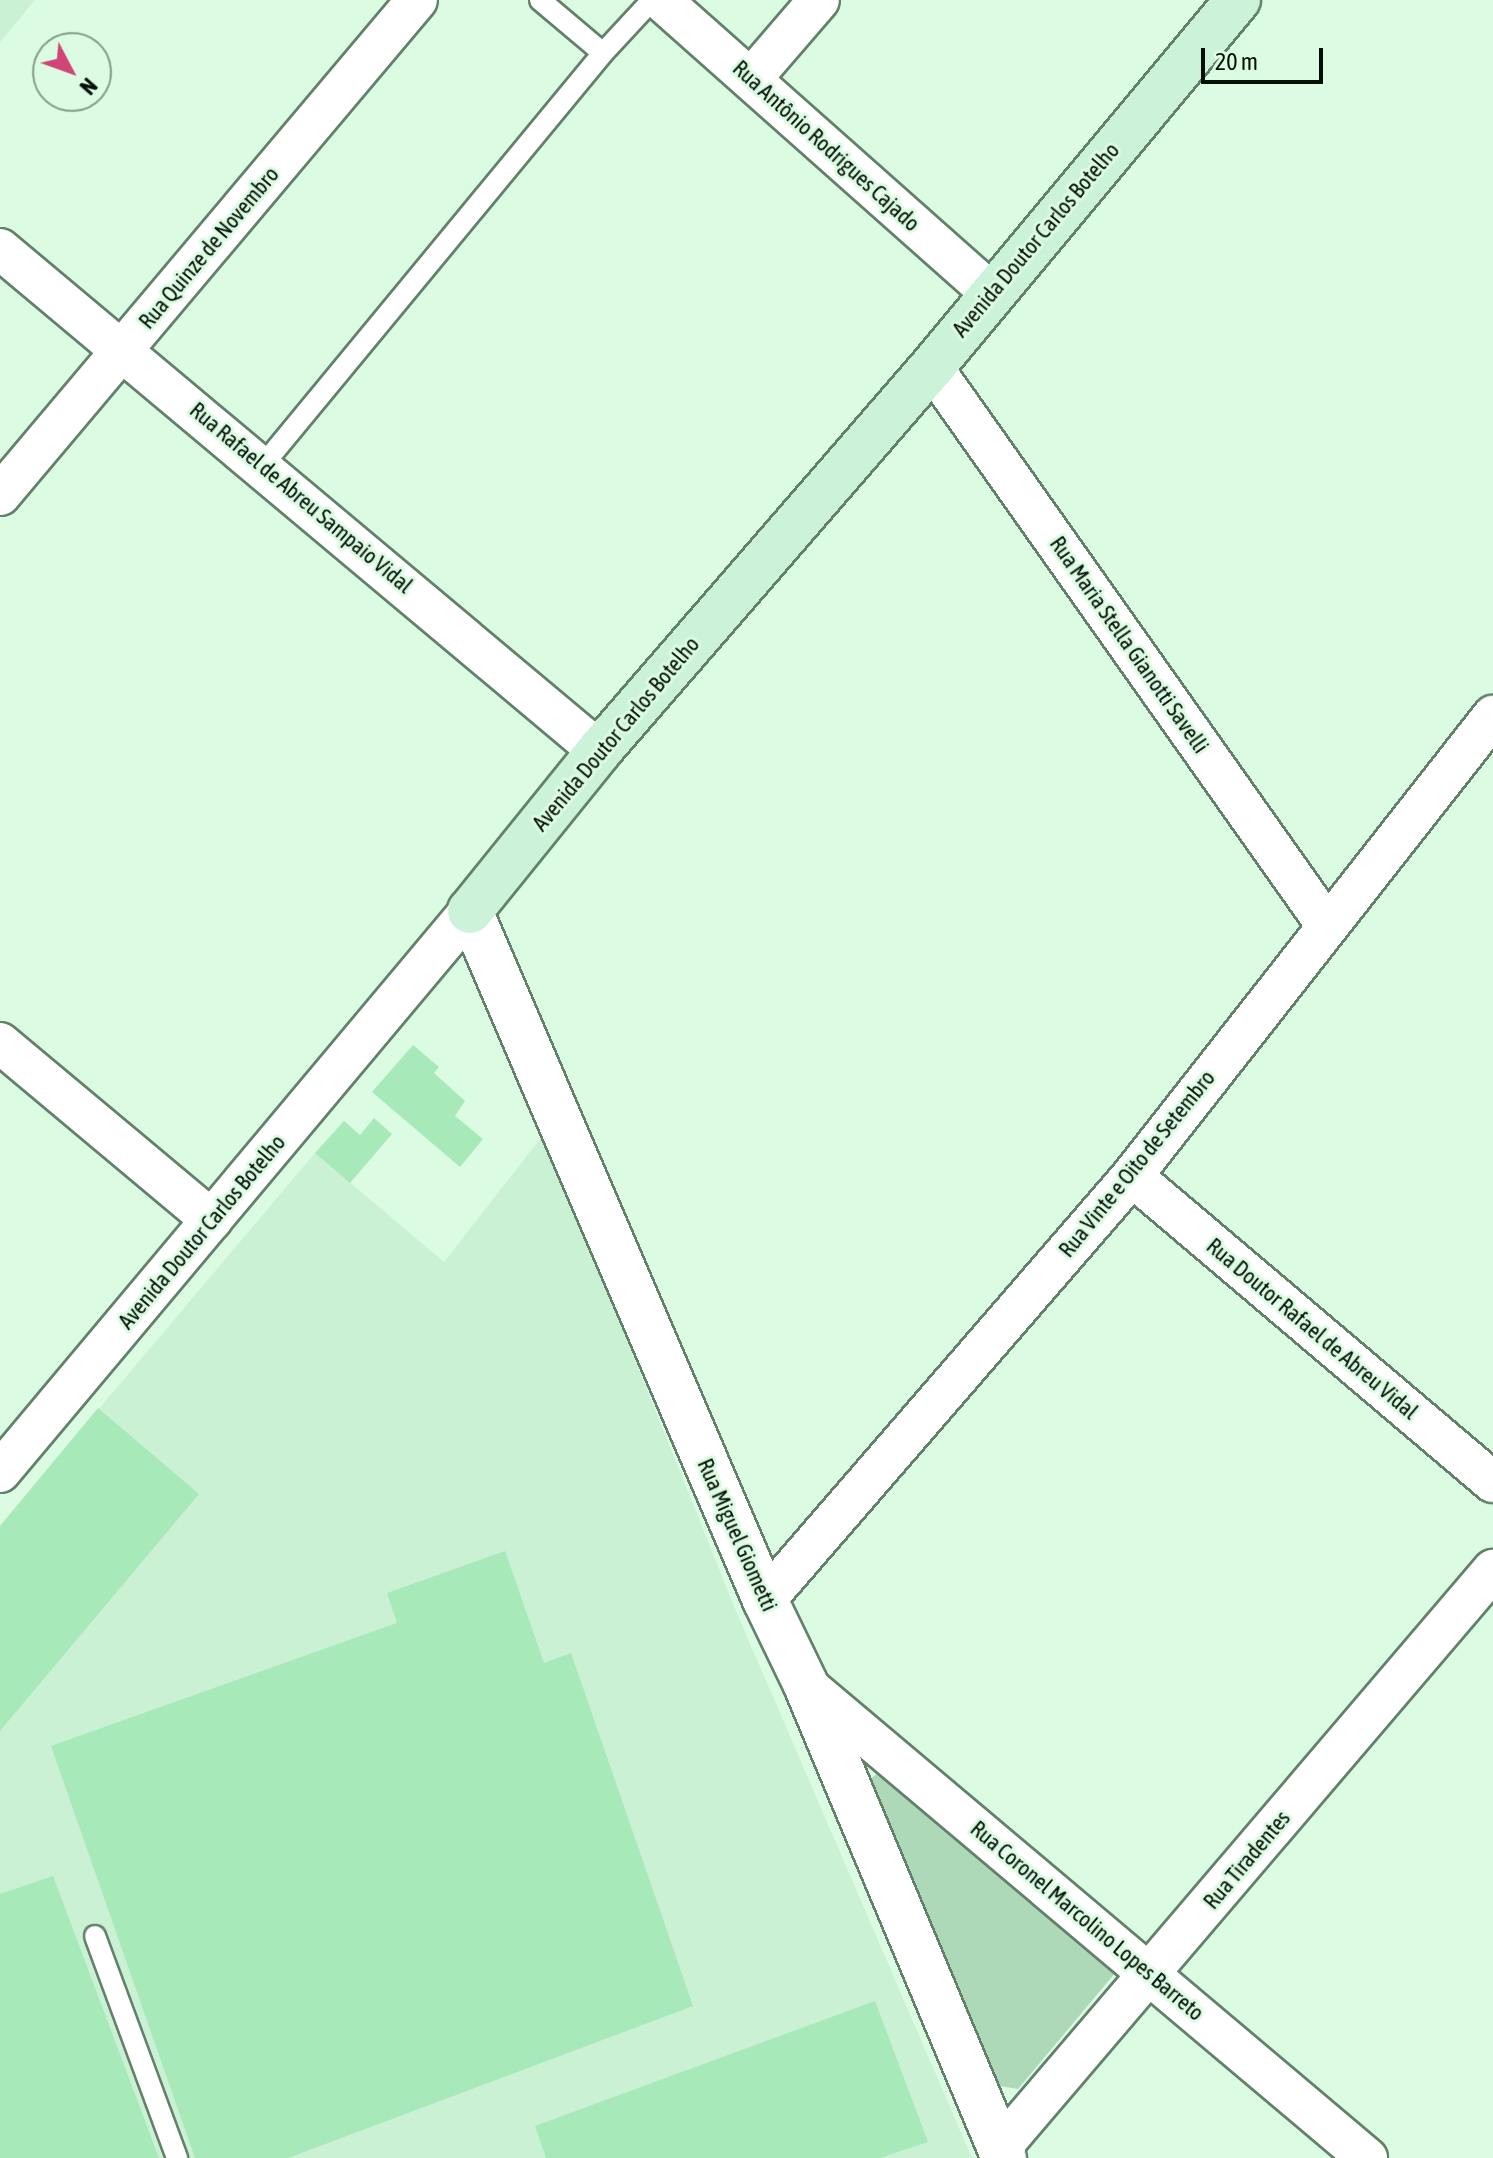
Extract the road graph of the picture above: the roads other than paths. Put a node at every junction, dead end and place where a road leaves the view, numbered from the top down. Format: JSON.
{"nodes":[{"id":1,"x":417,"y":0,"type":"edge"},
{"id":2,"x":540,"y":0,"type":"edge"},
{"id":3,"x":652,"y":0,"type":"edge"},
{"id":4,"x":661,"y":0,"type":"edge"},
{"id":5,"x":819,"y":0,"type":"edge"},
{"id":6,"x":1238,"y":0,"type":"edge"},
{"id":7,"x":603,"y":53,"type":"junction"},
{"id":8,"x":751,"y":79,"type":"junction"},
{"id":9,"x":0,"y":249,"type":"edge"},
{"id":10,"x":991,"y":293,"type":"junction"},
{"id":11,"x":123,"y":349,"type":"junction"},
{"id":12,"x":932,"y":367,"type":"junction"},
{"id":13,"x":263,"y":465,"type":"junction"},
{"id":14,"x":0,"y":495,"type":"edge"},
{"id":15,"x":1493,"y":716,"type":"edge"},
{"id":16,"x":599,"y":751,"type":"junction"},
{"id":17,"x":470,"y":911,"type":"junction"},
{"id":18,"x":1326,"y":924,"type":"junction"},
{"id":19,"x":0,"y":1043,"type":"edge"},
{"id":20,"x":1132,"y":1176,"type":"junction"},
{"id":21,"x":212,"y":1220,"type":"junction"},
{"id":22,"x":0,"y":1472,"type":"edge"},
{"id":23,"x":1493,"y":1482,"type":"edge"},
{"id":24,"x":1493,"y":1570,"type":"edge"},
{"id":25,"x":765,"y":1600,"type":"junction"},
{"id":26,"x":806,"y":1685,"type":"junction"},
{"id":27,"x":95,"y":1936,"type":"dead end"},
{"id":28,"x":1150,"y":1974,"type":"junction"},
{"id":29,"x":1002,"y":2153,"type":"edge"},
{"id":30,"x":177,"y":2158,"type":"edge"},
{"id":31,"x":1367,"y":2158,"type":"edge"}],
"edges":[{"from":1,"to":11,"type":"street","name":"Rua Quinze de Novembro"},
{"from":2,"to":7,"type":"lane"},
{"from":3,"to":7,"type":"lane"},
{"from":4,"to":8,"type":"street","name":"Rua Antônio Rodrigues Cajado"},
{"from":5,"to":8,"type":"street"},
{"from":6,"to":10,"type":"main road","name":"Avenida Doutor Carlos Botelho"},
{"from":7,"to":13,"type":"lane"},
{"from":8,"to":10,"type":"street","name":"Rua Antônio Rodrigues Cajado"},
{"from":9,"to":11,"type":"street","name":"Rua Rafael de Abreu Sampaio Vidal"},
{"from":10,"to":12,"type":"main road","name":"Avenida Doutor Carlos Botelho"},
{"from":11,"to":13,"type":"street","name":"Rua Rafael de Abreu Sampaio Vidal"},
{"from":11,"to":14,"type":"street","name":"Rua Quinze de Novembro"},
{"from":12,"to":16,"type":"main road","name":"Avenida Doutor Carlos Botelho"},
{"from":12,"to":18,"type":"street","name":"Rua Maria Stella Gianotti Savelli"},
{"from":13,"to":16,"type":"street","name":"Rua Rafael de Abreu Sampaio Vidal"},
{"from":15,"to":18,"type":"street","name":"Rua Vinte e Oito de Setembro"},
{"from":16,"to":17,"type":"main road","name":"Avenida Doutor Carlos Botelho"},
{"from":17,"to":21,"type":"street","name":"Avenida Doutor Carlos Botelho"},
{"from":17,"to":25,"type":"street","name":"Rua Miguel Giometti"},
{"from":18,"to":20,"type":"street","name":"Rua Vinte e Oito de Setembro"},
{"from":19,"to":21,"type":"street"},
{"from":20,"to":23,"type":"street","name":"Rua Doutor Rafael de Abreu Vidal"},
{"from":20,"to":25,"type":"street","name":"Rua Vinte e Oito de Setembro"},
{"from":21,"to":22,"type":"street","name":"Avenida Doutor Carlos Botelho"},
{"from":24,"to":28,"type":"street","name":"Rua Tiradentes"},
{"from":25,"to":26,"type":"street","name":"Rua Miguel Giometti"},
{"from":26,"to":28,"type":"street","name":"Rua Coronel Marcolino Lopes Barreto"},
{"from":26,"to":29,"type":"street","name":"Rua Miguel Giometti"},
{"from":27,"to":30,"type":"lane"},
{"from":28,"to":29,"type":"street","name":"Rua Tiradentes"},
{"from":28,"to":31,"type":"street","name":"Rua Coronel Marcolino Lopes Barreto"}]}
